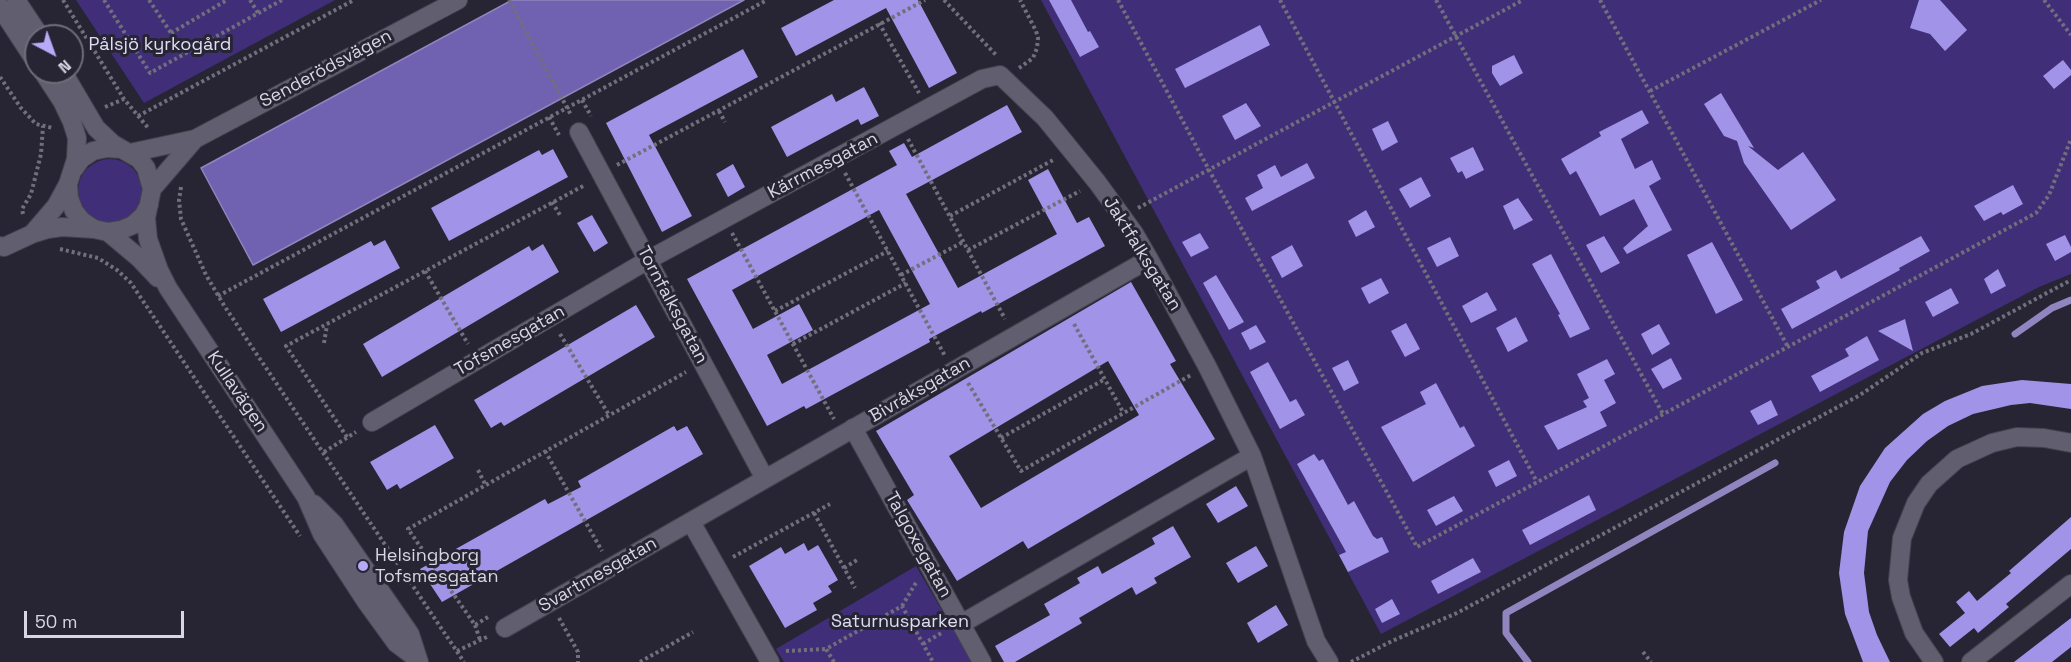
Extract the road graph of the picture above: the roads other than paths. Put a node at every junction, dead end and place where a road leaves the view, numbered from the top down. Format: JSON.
{"nodes":[{"id":1,"x":16,"y":0,"type":"edge"},
{"id":2,"x":458,"y":0,"type":"edge"},
{"id":3,"x":0,"y":7,"type":"edge"},
{"id":4,"x":32,"y":24,"type":"edge"},
{"id":5,"x":24,"y":44,"type":"edge"},
{"id":6,"x":1005,"y":66,"type":"joint"},
{"id":7,"x":51,"y":84,"type":"edge"},
{"id":8,"x":70,"y":84,"type":"edge"},
{"id":9,"x":586,"y":125,"type":"road end"},
{"id":10,"x":195,"y":139,"type":"junction"},
{"id":11,"x":126,"y":151,"type":"junction"},
{"id":12,"x":71,"y":177,"type":"junction"},
{"id":13,"x":151,"y":197,"type":"junction"},
{"id":14,"x":101,"y":230,"type":"junction"},
{"id":15,"x":32,"y":234,"type":"junction"},
{"id":16,"x":0,"y":246,"type":"edge"},
{"id":17,"x":1149,"y":259,"type":"junction"},
{"id":18,"x":648,"y":261,"type":"junction"},
{"id":19,"x":168,"y":288,"type":"junction"},
{"id":20,"x":372,"y":422,"type":"road end"},
{"id":21,"x":844,"y":428,"type":"junction"},
{"id":22,"x":2071,"y":443,"type":"edge"},
{"id":23,"x":1252,"y":456,"type":"junction"},
{"id":24,"x":765,"y":479,"type":"junction"},
{"id":25,"x":691,"y":522,"type":"junction"},
{"id":26,"x":2071,"y":584,"type":"edge"},
{"id":27,"x":500,"y":621,"type":"road end"},
{"id":28,"x":961,"y":624,"type":"junction"},
{"id":29,"x":417,"y":660,"type":"edge"},
{"id":30,"x":770,"y":662,"type":"edge"},
{"id":31,"x":982,"y":662,"type":"edge"},
{"id":32,"x":1329,"y":662,"type":"edge"},
{"id":33,"x":1934,"y":662,"type":"edge"},
{"id":34,"x":1971,"y":662,"type":"edge"}],
"edges":[{"from":1,"to":4,"type":"street"},
{"from":2,"to":10,"type":"street","name":"Senderödsvägen"},
{"from":3,"to":5,"type":"street"},
{"from":6,"to":17,"type":"street","name":"Jaktfalksgatan"},
{"from":6,"to":18,"type":"street","name":"Kärrmesgatan"},
{"from":7,"to":12,"type":"street","name":"Kullavägen"},
{"from":8,"to":11,"type":"street","name":"Kullavägen"},
{"from":9,"to":18,"type":"street","name":"Tornfalksgatan"},
{"from":10,"to":11,"type":"street","name":"Senderödsvägen"},
{"from":10,"to":13,"type":"street","name":"Senderödsvägen"},
{"from":11,"to":12,"type":"street"},
{"from":11,"to":13,"type":"street","name":"Kullavägen"},
{"from":12,"to":14,"type":"street","name":"Kullavägen"},
{"from":12,"to":15,"type":"street"},
{"from":13,"to":14,"type":"street"},
{"from":13,"to":19,"type":"street","name":"Kullavägen"},
{"from":14,"to":15,"type":"street"},
{"from":14,"to":19,"type":"street","name":"Kullavägen"},
{"from":15,"to":16,"type":"street"},
{"from":17,"to":21,"type":"street","name":"Bivråksgatan"},
{"from":17,"to":23,"type":"street","name":"Jaktfalksgatan"},
{"from":18,"to":20,"type":"street","name":"Tofsmesgatan"},
{"from":18,"to":24,"type":"street","name":"Tornfalksgatan"},
{"from":19,"to":29,"type":"street","name":"Kullavägen"},
{"from":21,"to":24,"type":"street","name":"Bivråksgatan"},
{"from":21,"to":28,"type":"street","name":"Talgoxegatan"},
{"from":22,"to":33,"type":"street"},
{"from":23,"to":28,"type":"street"},
{"from":23,"to":32,"type":"street","name":"Jaktfalksgatan"},
{"from":24,"to":25,"type":"street","name":"Bivråksgatan"},
{"from":25,"to":27,"type":"street","name":"Svartmesgatan"},
{"from":25,"to":30,"type":"street"},
{"from":26,"to":34,"type":"street"},
{"from":28,"to":31,"type":"street","name":"Talgoxegatan"}]}
